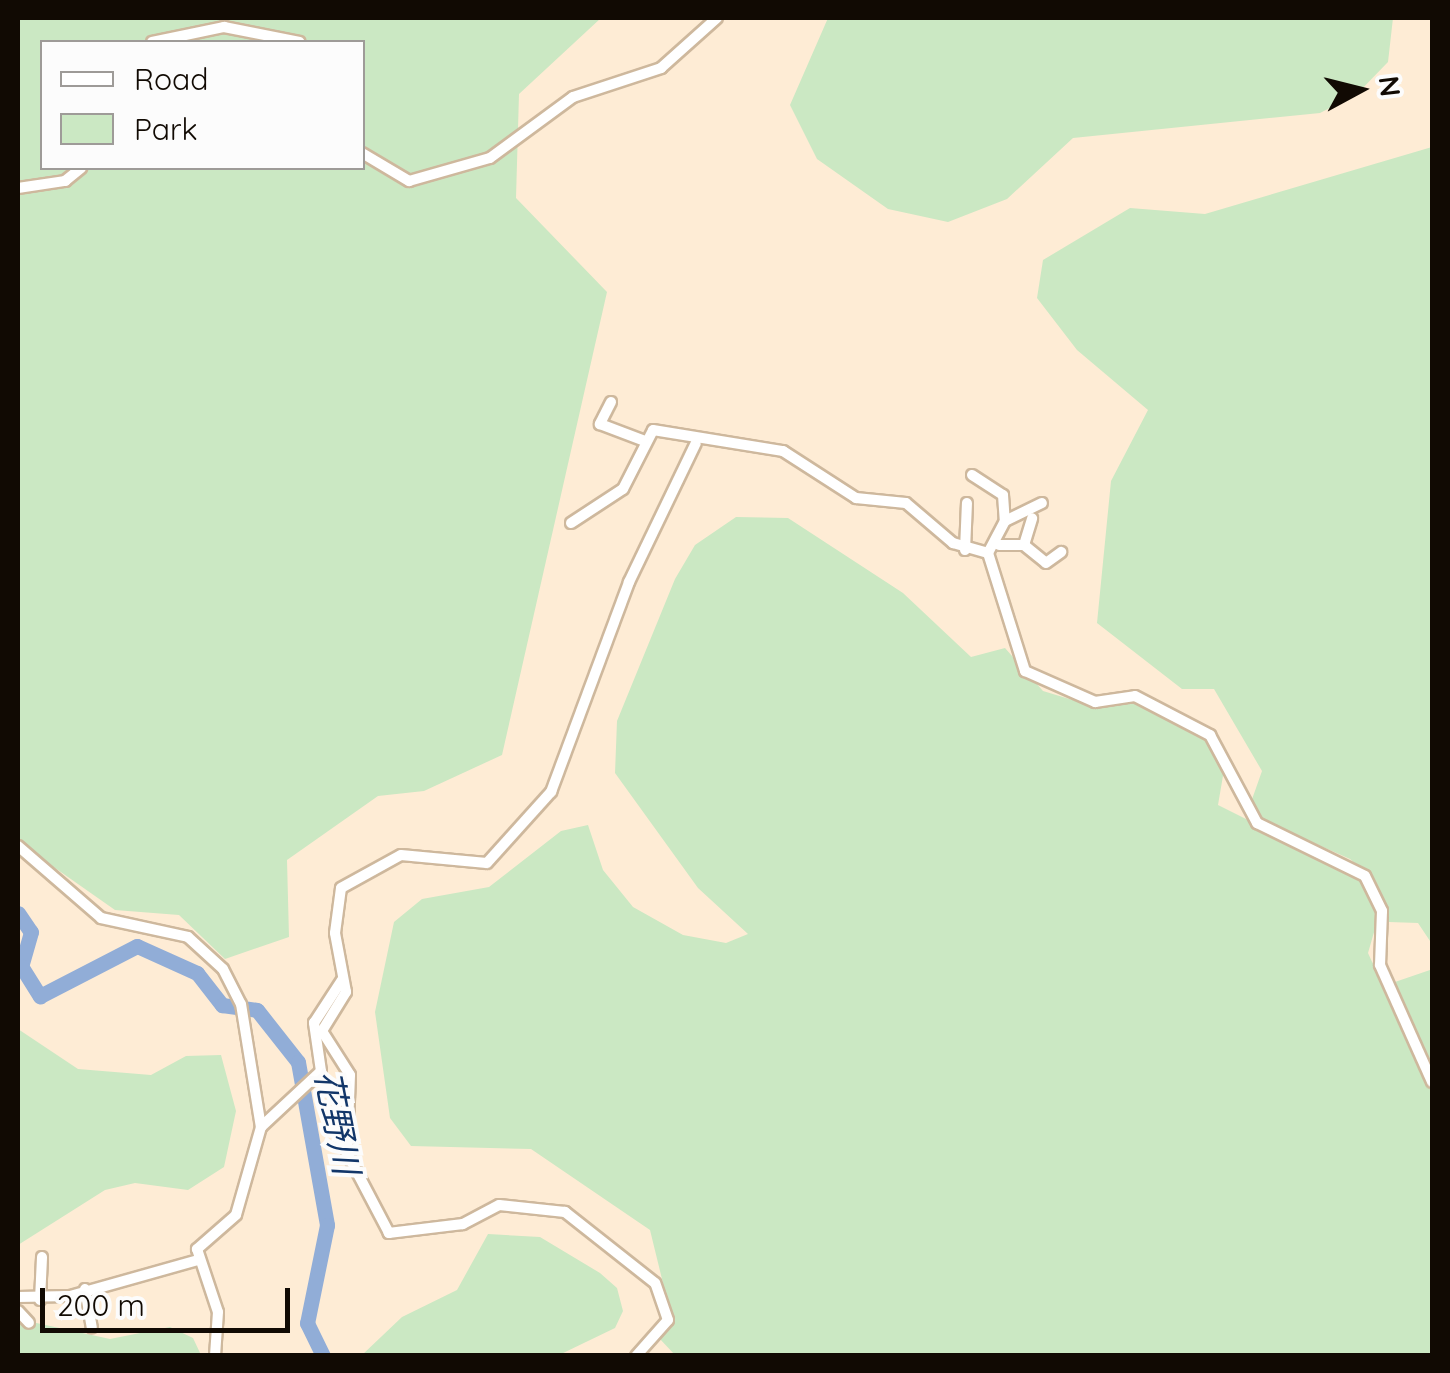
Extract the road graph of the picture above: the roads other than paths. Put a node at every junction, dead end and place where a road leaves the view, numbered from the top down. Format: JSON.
{"nodes":[{"id":1,"x":717,"y":18,"type":"edge"},
{"id":2,"x":224,"y":22,"type":"edge"},
{"id":3,"x":159,"y":40,"type":"edge"},
{"id":4,"x":292,"y":40,"type":"edge"},
{"id":5,"x":365,"y":155,"type":"edge"},
{"id":6,"x":79,"y":170,"type":"edge"},
{"id":7,"x":18,"y":188,"type":"edge"},
{"id":8,"x":612,"y":402,"type":"dead end"},
{"id":9,"x":644,"y":441,"type":"junction"},
{"id":10,"x":696,"y":444,"type":"junction"},
{"id":11,"x":972,"y":474,"type":"dead end"},
{"id":12,"x":967,"y":503,"type":"dead end"},
{"id":13,"x":1042,"y":504,"type":"dead end"},
{"id":14,"x":1032,"y":518,"type":"dead end"},
{"id":15,"x":1005,"y":521,"type":"junction"},
{"id":16,"x":571,"y":523,"type":"dead end"},
{"id":17,"x":1024,"y":545,"type":"junction"},
{"id":18,"x":1000,"y":546,"type":"junction"},
{"id":19,"x":964,"y":550,"type":"junction"},
{"id":20,"x":988,"y":552,"type":"junction"},
{"id":21,"x":1061,"y":552,"type":"dead end"},
{"id":22,"x":18,"y":846,"type":"edge"},
{"id":23,"x":342,"y":980,"type":"junction"},
{"id":24,"x":1432,"y":1082,"type":"edge"},
{"id":25,"x":261,"y":1128,"type":"junction"},
{"id":26,"x":42,"y":1257,"type":"dead end"},
{"id":27,"x":198,"y":1260,"type":"junction"},
{"id":28,"x":85,"y":1289,"type":"junction"},
{"id":29,"x":18,"y":1297,"type":"edge"},
{"id":30,"x":40,"y":1300,"type":"junction"},
{"id":31,"x":18,"y":1312,"type":"edge"},
{"id":32,"x":29,"y":1323,"type":"dead end"},
{"id":33,"x":92,"y":1327,"type":"dead end"},
{"id":34,"x":215,"y":1356,"type":"edge"},
{"id":35,"x":636,"y":1356,"type":"edge"}],
"edges":[{"from":1,"to":5,"type":"street"},
{"from":2,"to":3,"type":"street"},
{"from":2,"to":4,"type":"street"},
{"from":6,"to":7,"type":"street"},
{"from":8,"to":9,"type":"street"},
{"from":9,"to":10,"type":"street"},
{"from":9,"to":16,"type":"street"},
{"from":10,"to":19,"type":"street"},
{"from":10,"to":23,"type":"street"},
{"from":11,"to":15,"type":"street"},
{"from":12,"to":19,"type":"street"},
{"from":13,"to":15,"type":"street"},
{"from":14,"to":17,"type":"street"},
{"from":15,"to":18,"type":"street"},
{"from":17,"to":18,"type":"street"},
{"from":17,"to":21,"type":"street"},
{"from":18,"to":20,"type":"street"},
{"from":19,"to":20,"type":"street"},
{"from":20,"to":24,"type":"street"},
{"from":22,"to":25,"type":"street"},
{"from":23,"to":25,"type":"street"},
{"from":23,"to":35,"type":"street"},
{"from":25,"to":27,"type":"street"},
{"from":26,"to":30,"type":"street"},
{"from":27,"to":28,"type":"street"},
{"from":27,"to":34,"type":"street"},
{"from":28,"to":30,"type":"street"},
{"from":28,"to":33,"type":"street"},
{"from":29,"to":30,"type":"street"},
{"from":31,"to":32,"type":"street"}]}
